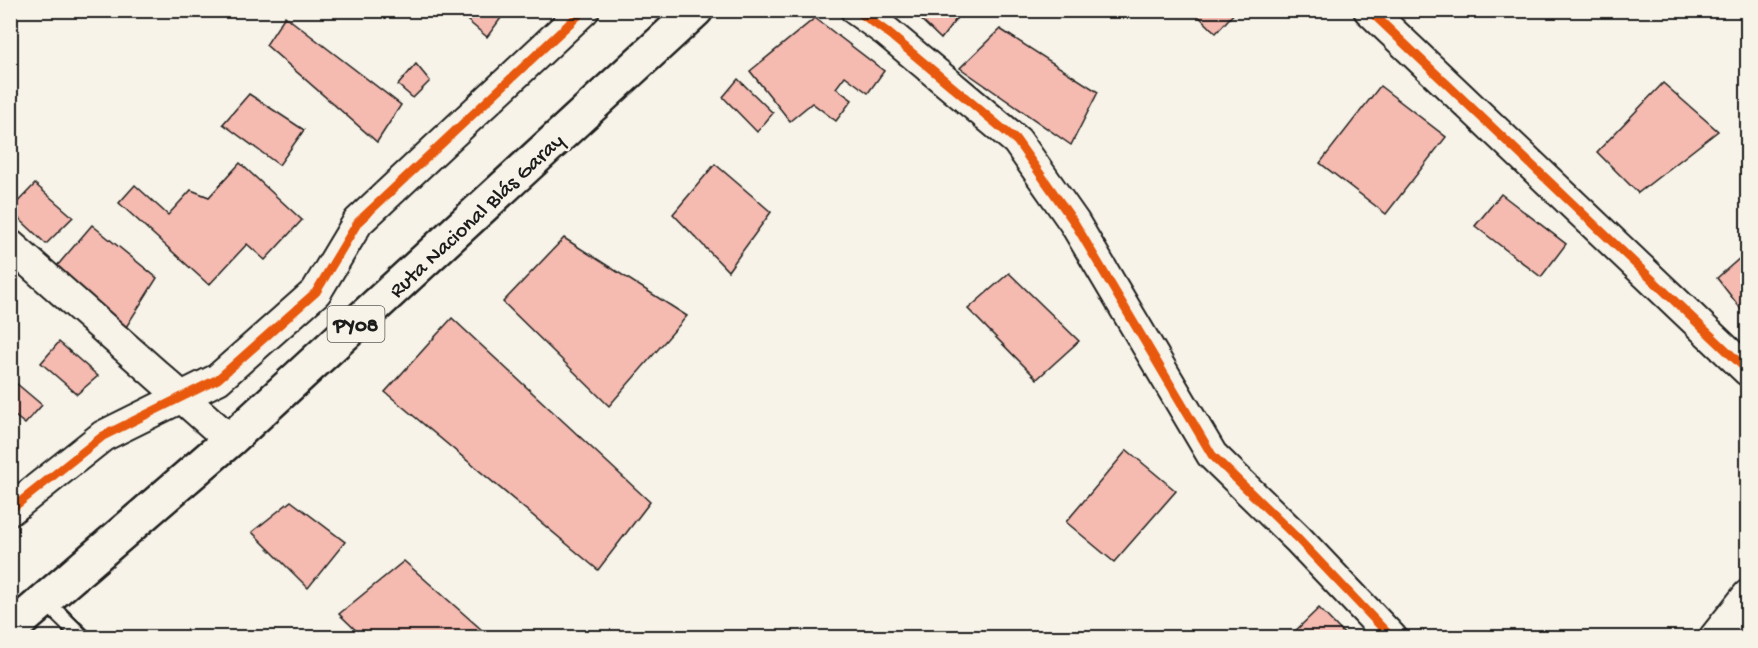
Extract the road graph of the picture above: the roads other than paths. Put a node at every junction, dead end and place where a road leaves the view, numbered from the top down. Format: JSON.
{"nodes":[{"id":1,"x":584,"y":10,"type":"edge"},
{"id":2,"x":696,"y":10,"type":"edge"},
{"id":3,"x":856,"y":10,"type":"edge"},
{"id":4,"x":1370,"y":10,"type":"edge"},
{"id":5,"x":10,"y":245,"type":"edge"},
{"id":6,"x":1748,"y":371,"type":"edge"},
{"id":7,"x":180,"y":398,"type":"junction"},
{"id":8,"x":230,"y":440,"type":"junction"},
{"id":9,"x":10,"y":510,"type":"edge"},
{"id":10,"x":1748,"y":595,"type":"edge"},
{"id":11,"x":44,"y":600,"type":"junction"},
{"id":12,"x":10,"y":630,"type":"edge"},
{"id":13,"x":83,"y":638,"type":"edge"},
{"id":14,"x":1392,"y":638,"type":"edge"},
{"id":15,"x":1714,"y":638,"type":"edge"}],
"edges":[{"from":1,"to":7,"type":"street"},
{"from":2,"to":8,"type":"highway","name":"Ruta Nacional Blás Garay","number":"PY08"},
{"from":3,"to":14,"type":"street"},
{"from":4,"to":6,"type":"street"},
{"from":5,"to":7,"type":"street"},
{"from":7,"to":8,"type":"street"},
{"from":7,"to":9,"type":"street"},
{"from":8,"to":11,"type":"highway","name":"Ruta Nacional Blás Garay","number":"PY08"},
{"from":10,"to":15,"type":"street"},
{"from":11,"to":12,"type":"highway","name":"Ruta Nacional Blás Garay","number":"PY08"},
{"from":11,"to":13,"type":"lane"}]}
